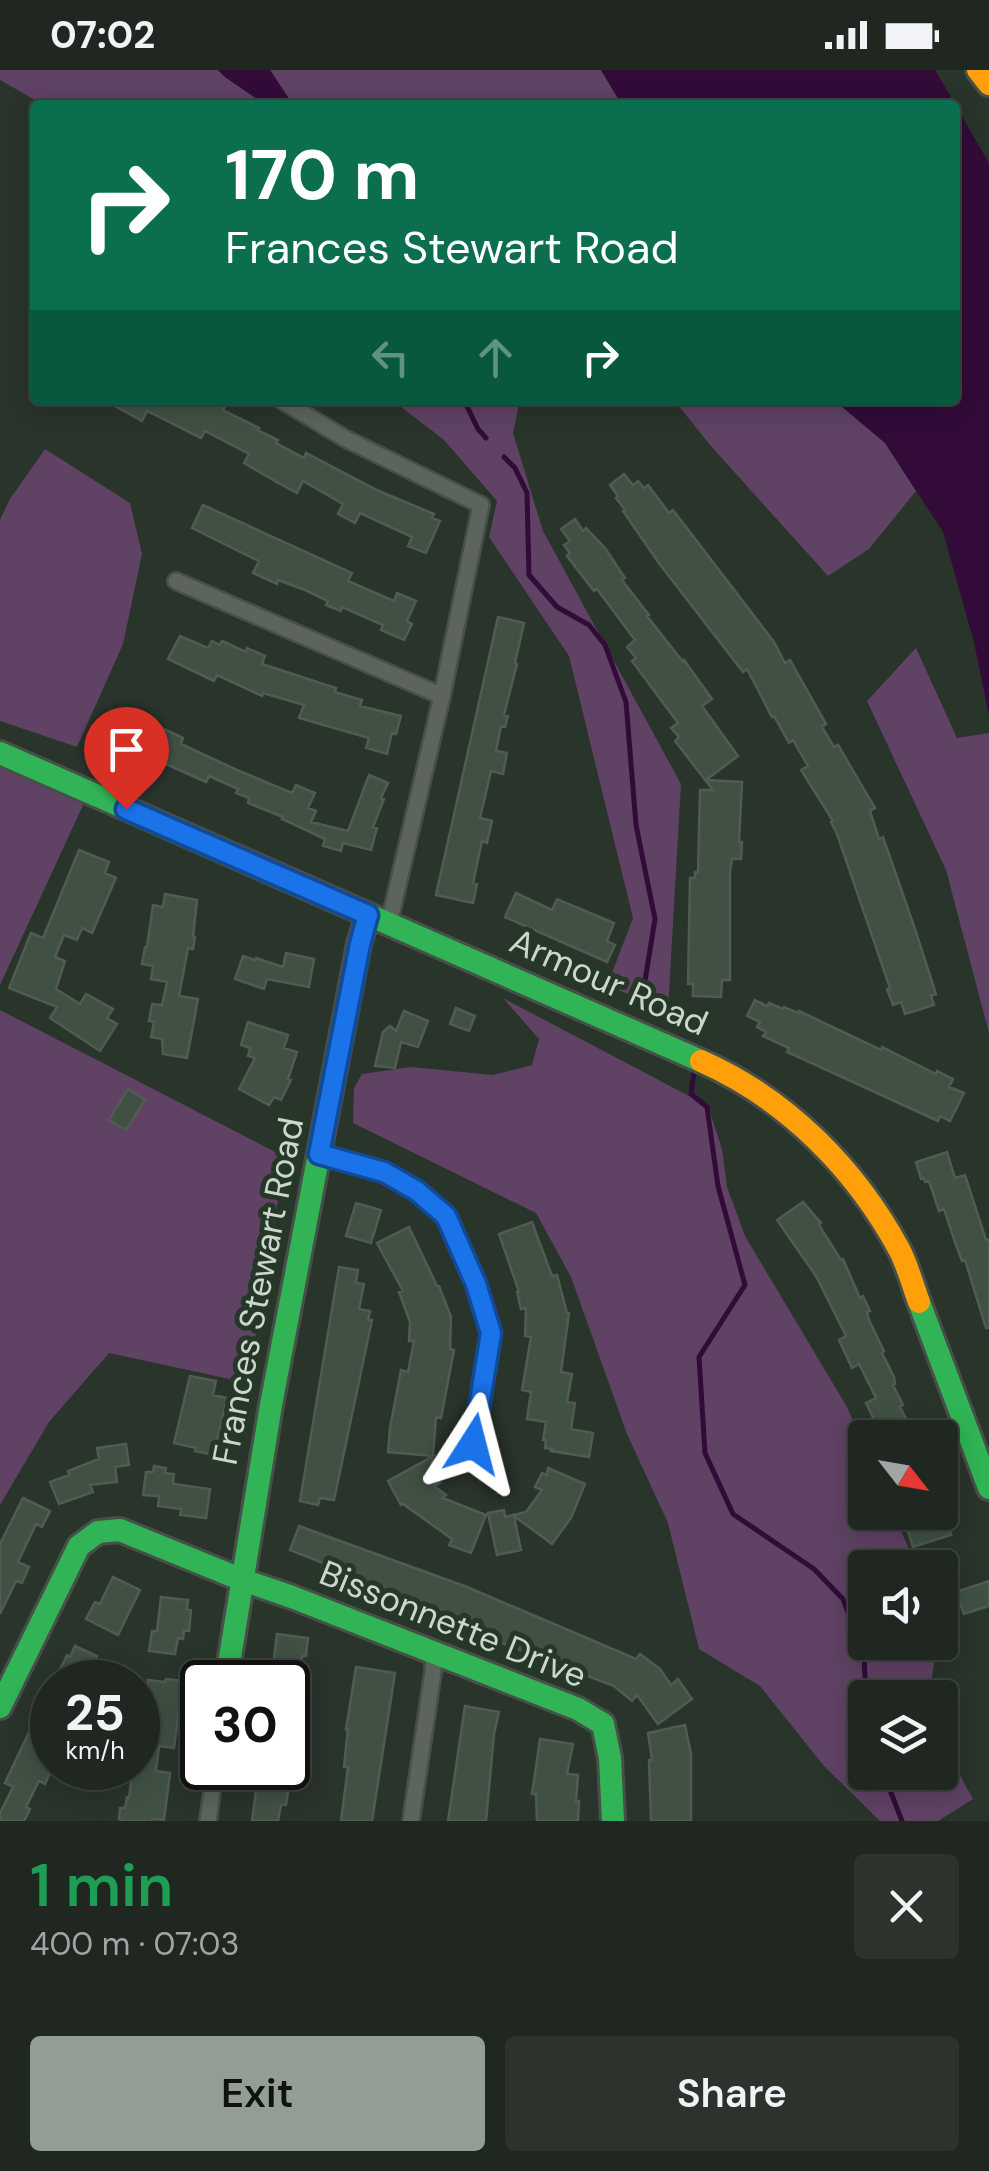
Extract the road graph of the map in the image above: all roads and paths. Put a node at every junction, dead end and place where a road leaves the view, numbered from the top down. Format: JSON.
{"nodes":[{"id":1,"x":978,"y":70,"type":"edge"},
{"id":2,"x":989,"y":84,"type":"edge"},
{"id":3,"x":290,"y":405,"type":"edge"},
{"id":4,"x":176,"y":582,"type":"dead end"},
{"id":5,"x":442,"y":696,"type":"junction"},
{"id":6,"x":0,"y":753,"type":"edge"},
{"id":7,"x":379,"y":919,"type":"junction"},
{"id":8,"x":319,"y":1154,"type":"junction"},
{"id":9,"x":486,"y":1466,"type":"dead end"},
{"id":10,"x":989,"y":1488,"type":"edge"},
{"id":11,"x":240,"y":1579,"type":"junction"},
{"id":12,"x":434,"y":1654,"type":"junction"},
{"id":13,"x":229,"y":1660,"type":"edge"},
{"id":14,"x":0,"y":1707,"type":"edge"},
{"id":15,"x":212,"y":1790,"type":"edge"},
{"id":16,"x":208,"y":1821,"type":"edge"},
{"id":17,"x":411,"y":1821,"type":"edge"},
{"id":18,"x":613,"y":1821,"type":"edge"}],
"edges":[{"from":1,"to":2,"type":"street"},
{"from":3,"to":5,"type":"street","name":"Frances Stewart Road"},
{"from":4,"to":5,"type":"street"},
{"from":5,"to":7,"type":"street","name":"Frances Stewart Road"},
{"from":6,"to":7,"type":"street","name":"Armour Road"},
{"from":7,"to":8,"type":"street","name":"Frances Stewart Road"},
{"from":7,"to":10,"type":"street","name":"Armour Road"},
{"from":8,"to":9,"type":"street"},
{"from":8,"to":11,"type":"street","name":"Frances Stewart Road"},
{"from":11,"to":12,"type":"street","name":"Bissonnette Drive"},
{"from":11,"to":13,"type":"street","name":"Frances Stewart Road"},
{"from":11,"to":14,"type":"street","name":"Bissonnette Drive"},
{"from":12,"to":17,"type":"street"},
{"from":12,"to":18,"type":"street","name":"Bissonnette Drive"},
{"from":15,"to":16,"type":"street"}]}
